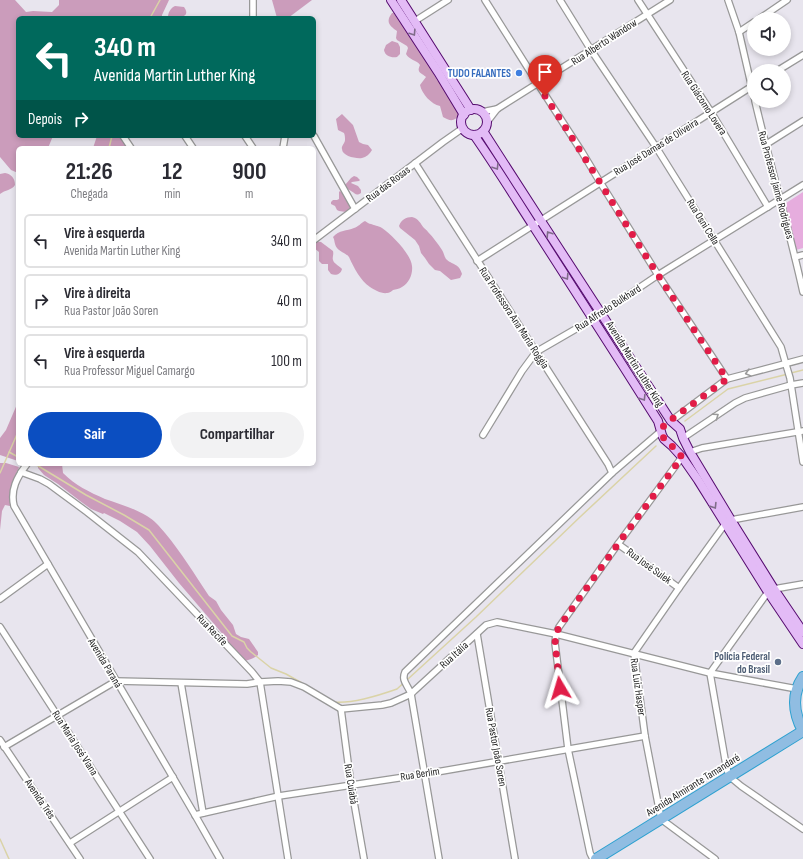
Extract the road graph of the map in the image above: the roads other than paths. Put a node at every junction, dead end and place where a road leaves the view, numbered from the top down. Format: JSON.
{"nodes":[{"id":1,"x":253,"y":0,"type":"edge"},
{"id":2,"x":391,"y":0,"type":"edge"},
{"id":3,"x":401,"y":0,"type":"edge"},
{"id":4,"x":448,"y":0,"type":"edge"},
{"id":5,"x":485,"y":0,"type":"edge"},
{"id":6,"x":560,"y":0,"type":"edge"},
{"id":7,"x":638,"y":0,"type":"edge"},
{"id":8,"x":670,"y":0,"type":"edge"},
{"id":9,"x":728,"y":0,"type":"edge"},
{"id":10,"x":787,"y":0,"type":"edge"},
{"id":11,"x":769,"y":12,"type":"edge"},
{"id":12,"x":646,"y":15,"type":"junction"},
{"id":13,"x":253,"y":16,"type":"edge"},
{"id":14,"x":415,"y":21,"type":"junction"},
{"id":15,"x":747,"y":27,"type":"edge"},
{"id":16,"x":739,"y":32,"type":"junction"},
{"id":17,"x":591,"y":50,"type":"junction"},
{"id":18,"x":803,"y":55,"type":"edge"},
{"id":19,"x":747,"y":64,"type":"edge"},
{"id":20,"x":788,"y":64,"type":"edge"},
{"id":21,"x":538,"y":84,"type":"junction"},
{"id":22,"x":747,"y":90,"type":"edge"},
{"id":23,"x":757,"y":108,"type":"edge"},
{"id":24,"x":497,"y":109,"type":"junction"},
{"id":25,"x":472,"y":110,"type":"junction"},
{"id":26,"x":482,"y":112,"type":"junction"},
{"id":27,"x":711,"y":112,"type":"junction"},
{"id":28,"x":464,"y":115,"type":"junction"},
{"id":29,"x":803,"y":121,"type":"edge"},
{"id":30,"x":487,"y":122,"type":"junction"},
{"id":31,"x":463,"y":128,"type":"junction"},
{"id":32,"x":483,"y":131,"type":"junction"},
{"id":33,"x":474,"y":135,"type":"junction"},
{"id":34,"x":315,"y":138,"type":"edge"},
{"id":35,"x":765,"y":145,"type":"junction"},
{"id":36,"x":656,"y":147,"type":"junction"},
{"id":37,"x":415,"y":164,"type":"junction"},
{"id":38,"x":600,"y":182,"type":"junction"},
{"id":39,"x":803,"y":185,"type":"edge"},
{"id":40,"x":780,"y":199,"type":"junction"},
{"id":41,"x":768,"y":207,"type":"junction"},
{"id":42,"x":355,"y":209,"type":"junction"},
{"id":43,"x":541,"y":221,"type":"junction"},
{"id":44,"x":533,"y":226,"type":"junction"},
{"id":45,"x":316,"y":238,"type":"edge"},
{"id":46,"x":715,"y":241,"type":"junction"},
{"id":47,"x":803,"y":255,"type":"edge"},
{"id":48,"x":795,"y":257,"type":"junction"},
{"id":49,"x":477,"y":261,"type":"junction"},
{"id":50,"x":658,"y":275,"type":"junction"},
{"id":51,"x":803,"y":292,"type":"edge"},
{"id":52,"x":601,"y":314,"type":"junction"},
{"id":53,"x":593,"y":318,"type":"junction"},
{"id":54,"x":536,"y":352,"type":"junction"},
{"id":55,"x":803,"y":359,"type":"edge"},
{"id":56,"x":787,"y":365,"type":"junction"},
{"id":57,"x":638,"y":371,"type":"junction"},
{"id":58,"x":629,"y":376,"type":"junction"},
{"id":59,"x":727,"y":379,"type":"junction"},
{"id":60,"x":803,"y":383,"type":"edge"},
{"id":61,"x":791,"y":385,"type":"junction"},
{"id":62,"x":671,"y":421,"type":"junction"},
{"id":63,"x":661,"y":430,"type":"junction"},
{"id":64,"x":801,"y":431,"type":"edge"},
{"id":65,"x":483,"y":435,"type":"dead end"},
{"id":66,"x":684,"y":438,"type":"junction"},
{"id":67,"x":672,"y":446,"type":"junction"},
{"id":68,"x":690,"y":452,"type":"junction"},
{"id":69,"x":682,"y":457,"type":"junction"},
{"id":70,"x":803,"y":462,"type":"edge"},
{"id":71,"x":25,"y":466,"type":"edge"},
{"id":72,"x":21,"y":472,"type":"junction"},
{"id":73,"x":612,"y":473,"type":"junction"},
{"id":74,"x":701,"y":478,"type":"junction"},
{"id":75,"x":803,"y":508,"type":"edge"},
{"id":76,"x":728,"y":522,"type":"junction"},
{"id":77,"x":618,"y":544,"type":"junction"},
{"id":78,"x":48,"y":564,"type":"junction"},
{"id":79,"x":803,"y":584,"type":"edge"},
{"id":80,"x":679,"y":588,"type":"junction"},
{"id":81,"x":771,"y":590,"type":"junction"},
{"id":82,"x":0,"y":599,"type":"edge"},
{"id":83,"x":0,"y":627,"type":"edge"},
{"id":84,"x":803,"y":632,"type":"edge"},
{"id":85,"x":477,"y":634,"type":"junction"},
{"id":86,"x":556,"y":634,"type":"junction"},
{"id":87,"x":803,"y":644,"type":"edge"},
{"id":88,"x":634,"y":653,"type":"junction"},
{"id":89,"x":710,"y":673,"type":"junction"},
{"id":90,"x":803,"y":677,"type":"edge"},
{"id":91,"x":116,"y":681,"type":"junction"},
{"id":92,"x":260,"y":682,"type":"junction"},
{"id":93,"x":181,"y":683,"type":"junction"},
{"id":94,"x":797,"y":689,"type":"junction"},
{"id":95,"x":411,"y":694,"type":"junction"},
{"id":96,"x":341,"y":709,"type":"junction"},
{"id":97,"x":57,"y":715,"type":"junction"},
{"id":98,"x":803,"y":731,"type":"edge"},
{"id":99,"x":645,"y":736,"type":"junction"},
{"id":100,"x":0,"y":740,"type":"edge"},
{"id":101,"x":4,"y":747,"type":"junction"},
{"id":102,"x":568,"y":749,"type":"junction"},
{"id":103,"x":499,"y":761,"type":"junction"},
{"id":104,"x":425,"y":774,"type":"junction"},
{"id":105,"x":729,"y":776,"type":"junction"},
{"id":106,"x":173,"y":777,"type":"junction"},
{"id":107,"x":351,"y":785,"type":"junction"},
{"id":108,"x":279,"y":796,"type":"junction"},
{"id":109,"x":120,"y":811,"type":"junction"},
{"id":110,"x":203,"y":813,"type":"junction"},
{"id":111,"x":195,"y":815,"type":"junction"},
{"id":112,"x":661,"y":819,"type":"junction"},
{"id":113,"x":803,"y":829,"type":"edge"},
{"id":114,"x":70,"y":843,"type":"junction"},
{"id":115,"x":439,"y":858,"type":"edge"},
{"id":116,"x":80,"y":859,"type":"edge"},
{"id":117,"x":150,"y":859,"type":"edge"},
{"id":118,"x":220,"y":859,"type":"edge"},
{"id":119,"x":288,"y":859,"type":"edge"},
{"id":120,"x":364,"y":859,"type":"edge"},
{"id":121,"x":432,"y":859,"type":"edge"},
{"id":122,"x":515,"y":859,"type":"edge"},
{"id":123,"x":593,"y":859,"type":"edge"},
{"id":124,"x":596,"y":859,"type":"edge"},
{"id":125,"x":715,"y":859,"type":"edge"}],
"edges":[{"from":1,"to":13,"type":"street"},
{"from":2,"to":28,"type":"main road","one_way":true},
{"from":3,"to":14,"type":"main road"},
{"from":4,"to":14,"type":"street"},
{"from":5,"to":21,"type":"street"},
{"from":6,"to":17,"type":"street","name":"Rua Osni Cella"},
{"from":7,"to":12,"type":"street","name":"Rua Giácomo Lovera"},
{"from":8,"to":12,"type":"street","name":"Rua Alberto Wandow"},
{"from":9,"to":16,"type":"street"},
{"from":10,"to":11,"type":"street"},
{"from":12,"to":17,"type":"street","name":"Rua Alberto Wandow"},
{"from":12,"to":27,"type":"street","name":"Rua Giácomo Lovera"},
{"from":14,"to":25,"type":"main road"},
{"from":15,"to":16,"type":"street"},
{"from":16,"to":19,"type":"street"},
{"from":17,"to":21,"type":"street","name":"Rua Alberto Wandow"},
{"from":17,"to":36,"type":"street","name":"Rua Osni Cella"},
{"from":18,"to":20,"type":"street"},
{"from":21,"to":24,"type":"street","name":"Rua Alberto Wandow"},
{"from":21,"to":38,"type":"street"},
{"from":22,"to":27,"type":"street","name":"Rua José Damas de Oliveira"},
{"from":23,"to":35,"type":"street","name":"Rua Professor Jaime Rodrigues"},
{"from":24,"to":26,"type":"street","name":"Rua Alberto Wandow"},
{"from":24,"to":30,"type":"street","name":"Rua Alberto Wandow"},
{"from":25,"to":26,"type":"main road"},
{"from":25,"to":28,"type":"main road"},
{"from":26,"to":30,"type":"main road"},
{"from":27,"to":36,"type":"street","name":"Rua José Damas de Oliveira"},
{"from":27,"to":41,"type":"street","name":"Rua Giácomo Lovera"},
{"from":28,"to":31,"type":"main road"},
{"from":29,"to":35,"type":"street"},
{"from":30,"to":32,"type":"main road"},
{"from":31,"to":33,"type":"main road"},
{"from":31,"to":37,"type":"street","name":"Rua das Rosas"},
{"from":32,"to":33,"type":"main road"},
{"from":32,"to":43,"type":"main road","name":"Avenida Martin Luther King"},
{"from":33,"to":44,"type":"main road","name":"Avenida Martin Luther King","one_way":true},
{"from":34,"to":42,"type":"street"},
{"from":35,"to":40,"type":"street","name":"Rua Professor Jaime Rodrigues"},
{"from":36,"to":38,"type":"street","name":"Rua José Damas de Oliveira"},
{"from":36,"to":46,"type":"street","name":"Rua Osni Cella"},
{"from":37,"to":42,"type":"street","name":"Rua das Rosas"},
{"from":37,"to":49,"type":"street","name":"Rua Professora Ana Maria Roggia"},
{"from":38,"to":43,"type":"street","name":"Rua José Damas de Oliveira"},
{"from":38,"to":50,"type":"street"},
{"from":39,"to":40,"type":"street","name":"Rua Alfredo Bulkhard"},
{"from":40,"to":41,"type":"street","name":"Rua Alfredo Bulkhard"},
{"from":40,"to":48,"type":"street","name":"Rua Professor Jaime Rodrigues"},
{"from":41,"to":46,"type":"street","name":"Rua Alfredo Bulkhard"},
{"from":42,"to":45,"type":"street","name":"Rua das Rosas"},
{"from":43,"to":44,"type":"street","name":"Rua José Damas de Oliveira"},
{"from":52,"to":43,"type":"main road","name":"Avenida Martin Luther King","one_way":true},
{"from":44,"to":49,"type":"street","name":"Rua José Damas de Oliveira"},
{"from":44,"to":53,"type":"main road","name":"Avenida Martin Luther King","one_way":true},
{"from":46,"to":50,"type":"street","name":"Rua Alfredo Bulkhard"},
{"from":46,"to":56,"type":"street","name":"Rua Osni Cella"},
{"from":47,"to":48,"type":"street"},
{"from":48,"to":51,"type":"street","name":"Rua Professor Jaime Rodrigues"},
{"from":49,"to":54,"type":"street","name":"Rua Professora Ana Maria Roggia"},
{"from":50,"to":52,"type":"street","name":"Rua Alfredo Bulkhard"},
{"from":50,"to":59,"type":"street"},
{"from":52,"to":53,"type":"street","name":"Rua Alfredo Bulkhard"},
{"from":52,"to":57,"type":"main road","name":"Avenida Martin Luther King"},
{"from":53,"to":54,"type":"street","name":"Rua Alfredo Bulkhard"},
{"from":53,"to":58,"type":"main road","name":"Avenida Martin Luther King"},
{"from":54,"to":65,"type":"street","name":"Rua Alfredo Bulkhard"},
{"from":54,"to":73,"type":"street","name":"Rua Professora Ana Maria Roggia"},
{"from":55,"to":56,"type":"street"},
{"from":56,"to":59,"type":"street","one_way":true},
{"from":56,"to":61,"type":"street","name":"Rua Osni Cella"},
{"from":57,"to":58,"type":"main road"},
{"from":57,"to":62,"type":"main road","name":"Avenida Martin Luther King"},
{"from":58,"to":63,"type":"main road","name":"Avenida Martin Luther King","one_way":true},
{"from":59,"to":62,"type":"street"},
{"from":60,"to":61,"type":"street"},
{"from":61,"to":64,"type":"street","name":"Rua Osni Cella"},
{"from":66,"to":61,"type":"street","one_way":true},
{"from":62,"to":63,"type":"main road"},
{"from":62,"to":66,"type":"main road","name":"Avenida Martin Luther King"},
{"from":63,"to":67,"type":"main road","name":"Avenida Martin Luther King"},
{"from":63,"to":73,"type":"street"},
{"from":64,"to":68,"type":"street"},
{"from":64,"to":70,"type":"street","name":"Rua Osni Cella"},
{"from":66,"to":67,"type":"main road"},
{"from":66,"to":68,"type":"main road","name":"Avenida Martin Luther King"},
{"from":67,"to":69,"type":"main road","name":"Avenida Martin Luther King"},
{"from":68,"to":74,"type":"main road","name":"Avenida Martin Luther King"},
{"from":69,"to":74,"type":"main road","name":"Avenida Martin Luther King"},
{"from":69,"to":77,"type":"street"},
{"from":71,"to":72,"type":"street","name":"Avenida Paraná"},
{"from":72,"to":78,"type":"street","name":"Avenida Paraná"},
{"from":72,"to":92,"type":"street","name":"Rua Recife"},
{"from":73,"to":95,"type":"street"},
{"from":74,"to":76,"type":"main road","name":"Avenida Martin Luther King"},
{"from":75,"to":76,"type":"street"},
{"from":76,"to":80,"type":"street","name":"Rua Luiz Hasper"},
{"from":76,"to":81,"type":"main road","name":"Avenida Martin Luther King"},
{"from":77,"to":80,"type":"street","name":"Rua José Sulek"},
{"from":77,"to":86,"type":"street"},
{"from":78,"to":82,"type":"street"},
{"from":78,"to":91,"type":"street","name":"Avenida Paraná"},
{"from":79,"to":81,"type":"street"},
{"from":80,"to":88,"type":"street","name":"Rua Luiz Hasper"},
{"from":81,"to":84,"type":"main road","name":"Avenida Martin Luther King"},
{"from":81,"to":87,"type":"main road","name":"Avenida Martin Luther King"},
{"from":81,"to":89,"type":"street"},
{"from":83,"to":97,"type":"street","name":"Rua Maria José Viana"},
{"from":85,"to":86,"type":"street","name":"Rua Itália"},
{"from":85,"to":95,"type":"street","name":"Rua Itália"},
{"from":85,"to":103,"type":"street","name":"Rua Pastor João Soren"},
{"from":86,"to":88,"type":"street","name":"Rua Itália"},
{"from":86,"to":102,"type":"street"},
{"from":88,"to":89,"type":"street","name":"Rua Itália"},
{"from":88,"to":99,"type":"street","name":"Rua Luiz Hasper"},
{"from":89,"to":94,"type":"street","name":"Rua Itália"},
{"from":89,"to":105,"type":"street"},
{"from":90,"to":94,"type":"highway"},
{"from":91,"to":93,"type":"street"},
{"from":91,"to":97,"type":"street"},
{"from":91,"to":106,"type":"street","name":"Avenida Paraná"},
{"from":92,"to":93,"type":"street"},
{"from":92,"to":96,"type":"street"},
{"from":92,"to":108,"type":"street"},
{"from":93,"to":110,"type":"street"},
{"from":94,"to":98,"type":"highway"},
{"from":95,"to":96,"type":"street","name":"Rua Itália"},
{"from":95,"to":104,"type":"street"},
{"from":96,"to":107,"type":"street","name":"Rua Cuiabá"},
{"from":97,"to":101,"type":"street"},
{"from":97,"to":109,"type":"street","name":"Rua Maria José Viana"},
{"from":98,"to":105,"type":"highway","name":"Avenida Almirante Tamandaré"},
{"from":99,"to":102,"type":"street","name":"Rua Berlim"},
{"from":99,"to":112,"type":"street","name":"Rua Luiz Hasper"},
{"from":100,"to":101,"type":"street","name":"Avenida Três"},
{"from":101,"to":114,"type":"street","name":"Avenida Três"},
{"from":102,"to":103,"type":"street","name":"Rua Berlim"},
{"from":102,"to":123,"type":"street"},
{"from":103,"to":104,"type":"street","name":"Rua Berlim"},
{"from":103,"to":122,"type":"street","name":"Rua Pastor João Soren"},
{"from":104,"to":107,"type":"street","name":"Rua Berlim"},
{"from":104,"to":115,"type":"street"},
{"from":105,"to":112,"type":"highway","name":"Avenida Almirante Tamandaré"},
{"from":105,"to":113,"type":"street"},
{"from":106,"to":109,"type":"street"},
{"from":106,"to":111,"type":"street","name":"Avenida Paraná"},
{"from":107,"to":108,"type":"street","name":"Rua Berlim"},
{"from":107,"to":120,"type":"street","name":"Rua Cuiabá"},
{"from":108,"to":110,"type":"street","name":"Rua Berlim"},
{"from":108,"to":119,"type":"street"},
{"from":109,"to":114,"type":"street"},
{"from":109,"to":117,"type":"street","name":"Rua Maria José Viana"},
{"from":110,"to":111,"type":"street","name":"Rua Berlim"},
{"from":111,"to":118,"type":"street","name":"Avenida Paraná"},
{"from":112,"to":124,"type":"highway","name":"Avenida Almirante Tamandaré"},
{"from":112,"to":125,"type":"street"},
{"from":114,"to":116,"type":"street","name":"Avenida Três"},
{"from":115,"to":121,"type":"street"}]}
